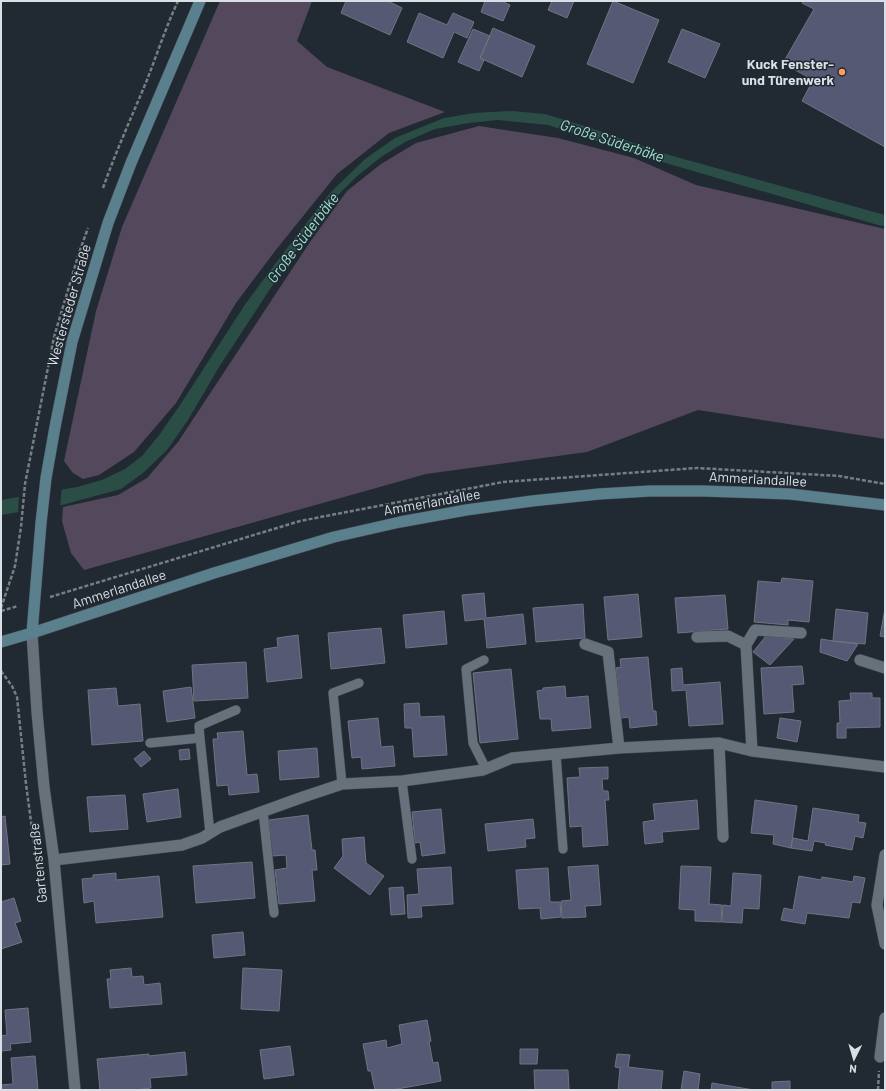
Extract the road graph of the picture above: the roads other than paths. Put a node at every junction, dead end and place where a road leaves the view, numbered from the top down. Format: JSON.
{"nodes":[{"id":1,"x":200,"y":1,"type":"edge"},
{"id":2,"x":885,"y":505,"type":"edge"},
{"id":3,"x":32,"y":633,"type":"junction"},
{"id":4,"x":801,"y":633,"type":"dead end"},
{"id":5,"x":697,"y":637,"type":"dead end"},
{"id":6,"x":1,"y":642,"type":"edge"},
{"id":7,"x":585,"y":644,"type":"dead end"},
{"id":8,"x":746,"y":645,"type":"junction"},
{"id":9,"x":484,"y":660,"type":"dead end"},
{"id":10,"x":860,"y":660,"type":"dead end"},
{"id":11,"x":885,"y":668,"type":"edge"},
{"id":12,"x":359,"y":683,"type":"dead end"},
{"id":13,"x":236,"y":710,"type":"dead end"},
{"id":14,"x":200,"y":738,"type":"junction"},
{"id":15,"x":150,"y":743,"type":"dead end"},
{"id":16,"x":719,"y":743,"type":"junction"},
{"id":17,"x":618,"y":748,"type":"junction"},
{"id":18,"x":752,"y":751,"type":"junction"},
{"id":19,"x":556,"y":754,"type":"junction"},
{"id":20,"x":885,"y":767,"type":"edge"},
{"id":21,"x":486,"y":769,"type":"junction"},
{"id":22,"x":402,"y":781,"type":"junction"},
{"id":23,"x":342,"y":784,"type":"junction"},
{"id":24,"x":263,"y":812,"type":"junction"},
{"id":25,"x":210,"y":833,"type":"junction"},
{"id":26,"x":723,"y":837,"type":"dead end"},
{"id":27,"x":563,"y":849,"type":"dead end"},
{"id":28,"x":885,"y":855,"type":"edge"},
{"id":29,"x":412,"y":859,"type":"dead end"},
{"id":30,"x":54,"y":860,"type":"junction"},
{"id":31,"x":274,"y":913,"type":"dead end"},
{"id":32,"x":885,"y":944,"type":"edge"},
{"id":33,"x":885,"y":1018,"type":"edge"},
{"id":34,"x":880,"y":1057,"type":"dead end"},
{"id":35,"x":75,"y":1090,"type":"edge"}],
"edges":[{"from":1,"to":3,"type":"main road","name":"Westersteder Straße"},
{"from":2,"to":3,"type":"main road","name":"Ammerlandallee"},
{"from":3,"to":6,"type":"main road","name":"Ammerlandallee"},
{"from":3,"to":30,"type":"street","name":"Gartenstraße"},
{"from":4,"to":8,"type":"street"},
{"from":5,"to":8,"type":"street"},
{"from":7,"to":17,"type":"street"},
{"from":8,"to":18,"type":"street"},
{"from":9,"to":21,"type":"lane"},
{"from":10,"to":11,"type":"street"},
{"from":12,"to":23,"type":"lane"},
{"from":13,"to":14,"type":"lane"},
{"from":14,"to":15,"type":"lane"},
{"from":14,"to":25,"type":"lane"},
{"from":16,"to":17,"type":"street"},
{"from":16,"to":18,"type":"street"},
{"from":16,"to":26,"type":"street"},
{"from":17,"to":19,"type":"street"},
{"from":18,"to":20,"type":"street"},
{"from":19,"to":21,"type":"street"},
{"from":19,"to":27,"type":"lane"},
{"from":21,"to":22,"type":"street"},
{"from":22,"to":23,"type":"street"},
{"from":22,"to":29,"type":"lane"},
{"from":23,"to":24,"type":"street"},
{"from":24,"to":25,"type":"street"},
{"from":24,"to":31,"type":"lane"},
{"from":25,"to":30,"type":"street"},
{"from":28,"to":32,"type":"street"},
{"from":30,"to":35,"type":"street","name":"Gartenstraße"},
{"from":33,"to":34,"type":"street"}]}
